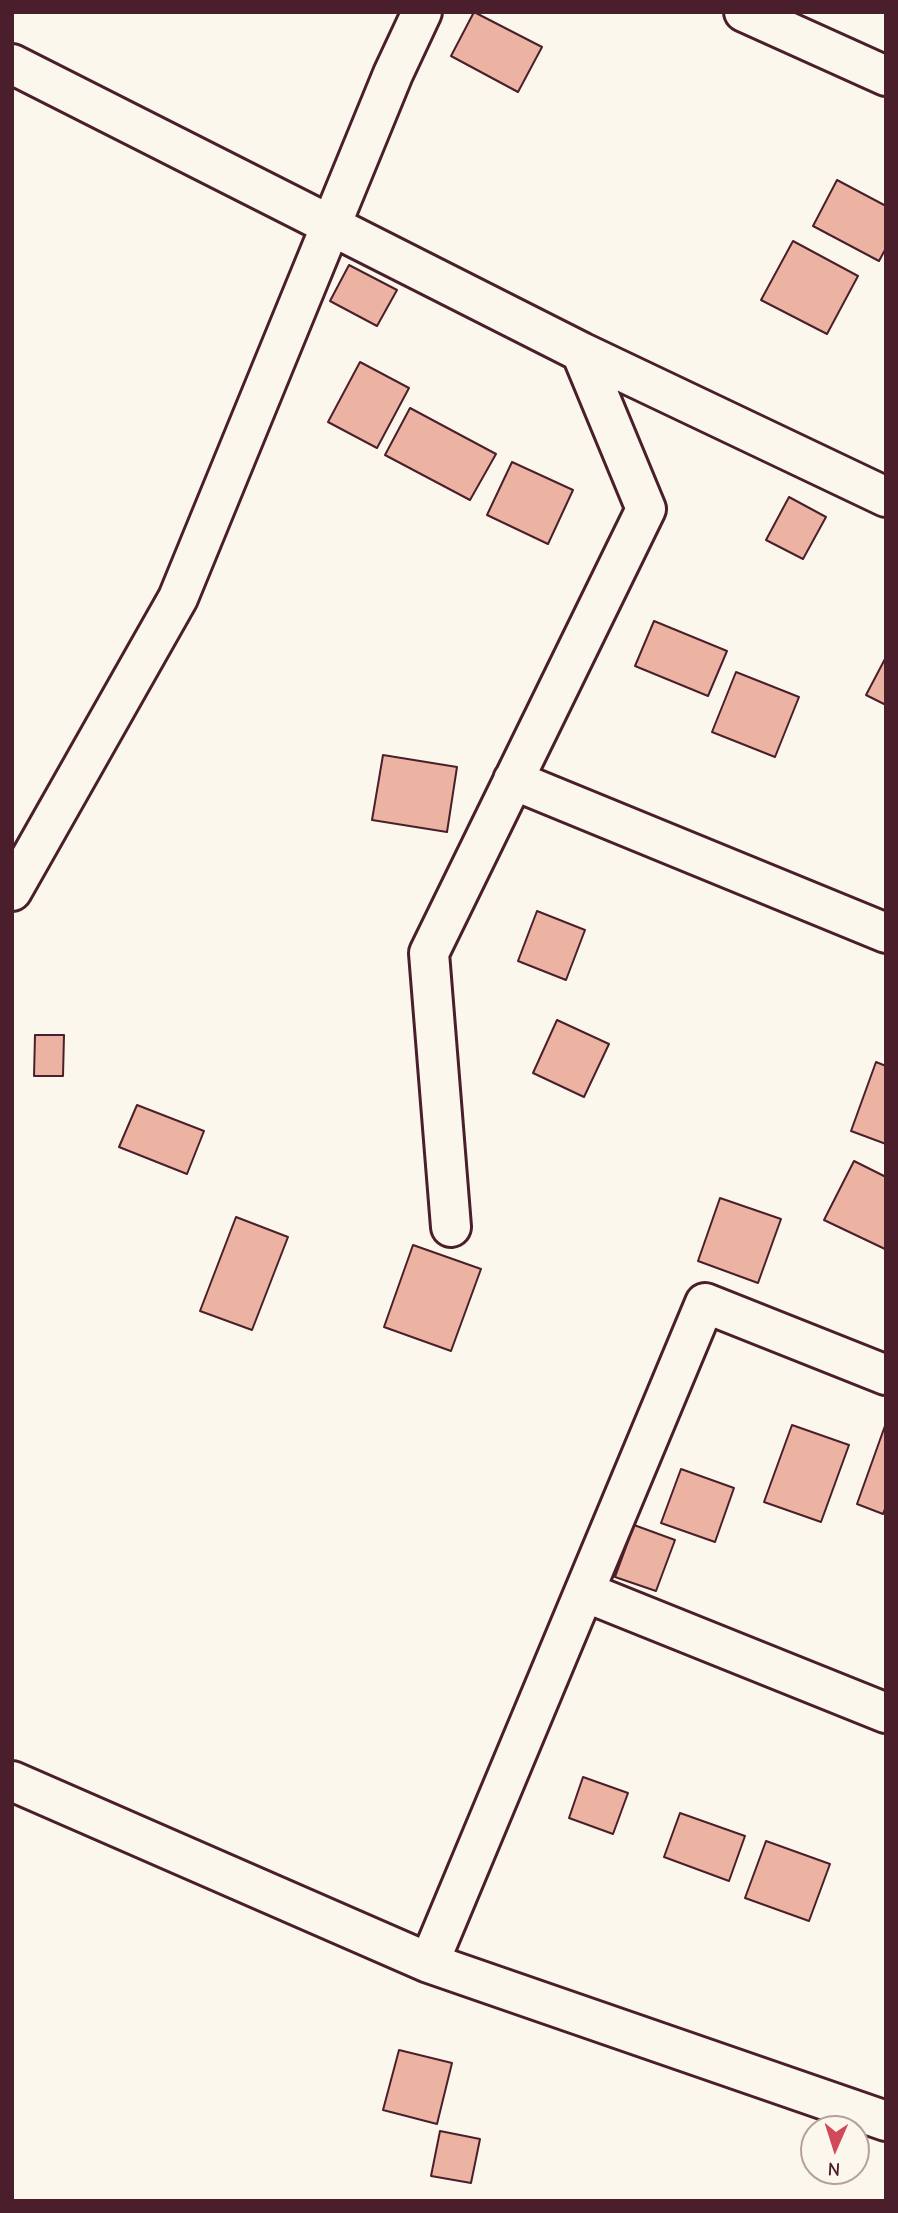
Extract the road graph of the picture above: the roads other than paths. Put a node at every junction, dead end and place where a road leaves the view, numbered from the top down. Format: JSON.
{"nodes":[{"id":1,"x":422,"y":12,"type":"edge"},
{"id":2,"x":744,"y":12,"type":"edge"},
{"id":3,"x":12,"y":64,"type":"edge"},
{"id":4,"x":886,"y":76,"type":"edge"},
{"id":5,"x":330,"y":226,"type":"junction"},
{"id":6,"x":580,"y":352,"type":"junction"},
{"id":7,"x":886,"y":497,"type":"edge"},
{"id":8,"x":513,"y":780,"type":"junction"},
{"id":9,"x":12,"y":891,"type":"edge"},
{"id":10,"x":884,"y":928,"type":"edge"},
{"id":11,"x":451,"y":1227,"type":"dead end"},
{"id":12,"x":886,"y":1375,"type":"edge"},
{"id":13,"x":584,"y":1592,"type":"junction"},
{"id":14,"x":886,"y":1713,"type":"edge"},
{"id":15,"x":12,"y":1781,"type":"edge"},
{"id":16,"x":429,"y":1963,"type":"junction"},
{"id":17,"x":886,"y":2121,"type":"edge"}],
"edges":[{"from":1,"to":5,"type":"street"},
{"from":2,"to":4,"type":"street"},
{"from":3,"to":5,"type":"street"},
{"from":5,"to":6,"type":"street"},
{"from":5,"to":9,"type":"street"},
{"from":6,"to":7,"type":"street"},
{"from":6,"to":8,"type":"street"},
{"from":8,"to":10,"type":"street"},
{"from":8,"to":11,"type":"street"},
{"from":12,"to":13,"type":"street"},
{"from":13,"to":14,"type":"street"},
{"from":13,"to":16,"type":"street"},
{"from":15,"to":16,"type":"street"},
{"from":16,"to":17,"type":"street"}]}
